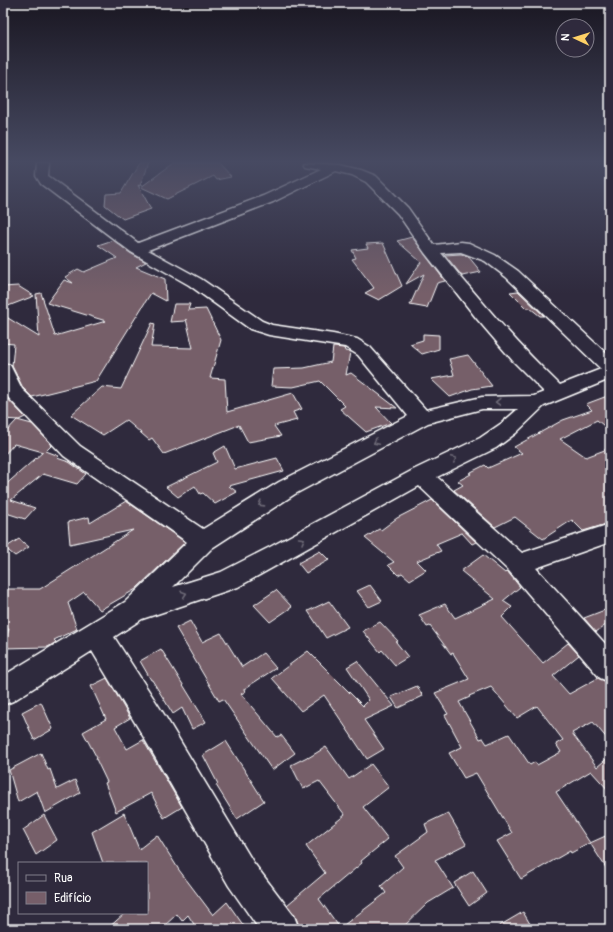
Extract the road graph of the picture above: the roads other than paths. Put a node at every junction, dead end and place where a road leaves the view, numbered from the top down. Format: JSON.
{"nodes":[{"id":1,"x":81,"y":206,"type":"edge"},
{"id":2,"x":248,"y":206,"type":"edge"},
{"id":3,"x":398,"y":206,"type":"edge"},
{"id":4,"x":136,"y":249,"type":"junction"},
{"id":5,"x":430,"y":250,"type":"junction"},
{"id":6,"x":610,"y":367,"type":"edge"},
{"id":7,"x":3,"y":369,"type":"edge"},
{"id":8,"x":610,"y":372,"type":"edge"},
{"id":9,"x":558,"y":394,"type":"junction"},
{"id":10,"x":537,"y":402,"type":"junction"},
{"id":11,"x":421,"y":418,"type":"junction"},
{"id":12,"x":421,"y":475,"type":"junction"},
{"id":13,"x":610,"y":533,"type":"edge"},
{"id":14,"x":203,"y":541,"type":"junction"},
{"id":15,"x":518,"y":564,"type":"junction"},
{"id":16,"x":134,"y":610,"type":"junction"},
{"id":17,"x":97,"y":634,"type":"junction"},
{"id":18,"x":610,"y":669,"type":"edge"},
{"id":19,"x":3,"y":692,"type":"edge"},
{"id":20,"x":281,"y":929,"type":"edge"}],
"edges":[{"from":1,"to":4,"type":"street"},
{"from":2,"to":4,"type":"street"},
{"from":3,"to":5,"type":"street"},
{"from":4,"to":11,"type":"street"},
{"from":5,"to":6,"type":"street"},
{"from":5,"to":9,"type":"street"},
{"from":7,"to":14,"type":"street"},
{"from":8,"to":9,"type":"street"},
{"from":9,"to":10,"type":"street"},
{"from":10,"to":11,"type":"street","one_way":true},
{"from":12,"to":10,"type":"street","one_way":true},
{"from":11,"to":14,"type":"street","one_way":true},
{"from":12,"to":15,"type":"street"},
{"from":16,"to":12,"type":"street","one_way":true},
{"from":13,"to":15,"type":"street"},
{"from":14,"to":16,"type":"street"},
{"from":15,"to":18,"type":"street"},
{"from":16,"to":17,"type":"street"},
{"from":17,"to":19,"type":"street"},
{"from":17,"to":20,"type":"street"}]}
